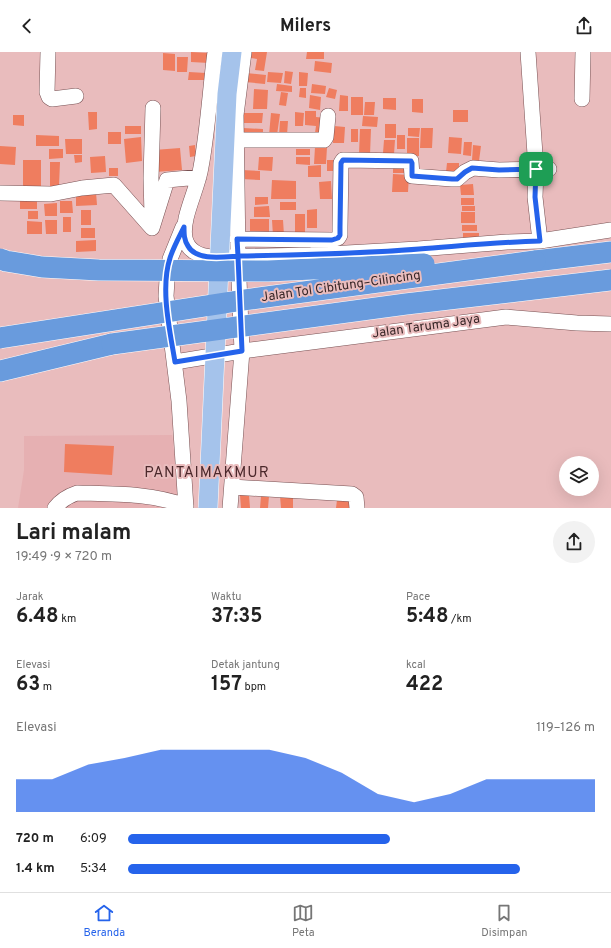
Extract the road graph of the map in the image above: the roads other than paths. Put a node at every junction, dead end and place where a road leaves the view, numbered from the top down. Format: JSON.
{"nodes":[{"id":1,"x":48,"y":52,"type":"edge"},
{"id":2,"x":215,"y":52,"type":"edge"},
{"id":3,"x":232,"y":52,"type":"edge"},
{"id":4,"x":244,"y":52,"type":"edge"},
{"id":5,"x":528,"y":52,"type":"edge"},
{"id":6,"x":583,"y":52,"type":"edge"},
{"id":7,"x":76,"y":96,"type":"dead end"},
{"id":8,"x":582,"y":99,"type":"dead end"},
{"id":9,"x":153,"y":108,"type":"dead end"},
{"id":10,"x":328,"y":116,"type":"dead end"},
{"id":11,"x":236,"y":140,"type":"junction"},
{"id":12,"x":542,"y":169,"type":"junction"},
{"id":13,"x":199,"y":177,"type":"junction"},
{"id":14,"x":0,"y":193,"type":"edge"},
{"id":15,"x":184,"y":227,"type":"junction"},
{"id":16,"x":152,"y":228,"type":"junction"},
{"id":17,"x":611,"y":230,"type":"edge"},
{"id":18,"x":237,"y":239,"type":"junction"},
{"id":19,"x":540,"y":241,"type":"junction"},
{"id":20,"x":611,"y":252,"type":"edge"},
{"id":21,"x":238,"y":256,"type":"junction"},
{"id":22,"x":0,"y":259,"type":"edge"},
{"id":23,"x":535,"y":261,"type":"junction"},
{"id":24,"x":611,"y":280,"type":"edge"},
{"id":25,"x":611,"y":324,"type":"edge"},
{"id":26,"x":0,"y":338,"type":"edge"},
{"id":27,"x":112,"y":344,"type":"junction"},
{"id":28,"x":242,"y":351,"type":"junction"},
{"id":29,"x":175,"y":362,"type":"junction"},
{"id":30,"x":0,"y":363,"type":"edge"},
{"id":31,"x":0,"y":371,"type":"edge"},
{"id":32,"x":232,"y":487,"type":"junction"},
{"id":33,"x":186,"y":507,"type":"edge"},
{"id":34,"x":55,"y":508,"type":"edge"},
{"id":35,"x":208,"y":508,"type":"edge"},
{"id":36,"x":230,"y":508,"type":"edge"},
{"id":37,"x":357,"y":508,"type":"edge"}],
"edges":[{"from":1,"to":7,"type":"street"},
{"from":2,"to":13,"type":"street"},
{"from":3,"to":35,"type":"main road","bridge":true},
{"from":4,"to":11,"type":"street"},
{"from":5,"to":12,"type":"street"},
{"from":6,"to":8,"type":"street"},
{"from":9,"to":16,"type":"street"},
{"from":10,"to":11,"type":"street"},
{"from":11,"to":18,"type":"street"},
{"from":12,"to":18,"type":"street"},
{"from":12,"to":19,"type":"street"},
{"from":13,"to":15,"type":"street"},
{"from":13,"to":16,"type":"street"},
{"from":14,"to":16,"type":"street"},
{"from":15,"to":21,"type":"street"},
{"from":15,"to":29,"type":"street"},
{"from":17,"to":19,"type":"street"},
{"from":18,"to":21,"type":"street"},
{"from":19,"to":21,"type":"street"},
{"from":20,"to":23,"type":"highway","name":"Jalan Tol Cibitung–Cilincing"},
{"from":21,"to":28,"type":"street"},
{"from":22,"to":23,"type":"highway","bridge":true},
{"from":23,"to":26,"type":"highway","name":"Jalan Tol Cibitung–Cilincing","bridge":true},
{"from":24,"to":27,"type":"highway","name":"Jalan Tol Cibitung–Cilincing","bridge":true},
{"from":25,"to":28,"type":"street","name":"Jalan Taruma Jaya"},
{"from":27,"to":30,"type":"highway","name":"Jalan Tol Cibitung–Cilincing"},
{"from":27,"to":31,"type":"highway"},
{"from":28,"to":29,"type":"street","name":"Jalan Taruma Jaya"},
{"from":28,"to":32,"type":"street"},
{"from":29,"to":33,"type":"street"},
{"from":32,"to":36,"type":"street"},
{"from":32,"to":37,"type":"street"},
{"from":33,"to":34,"type":"street"}]}
